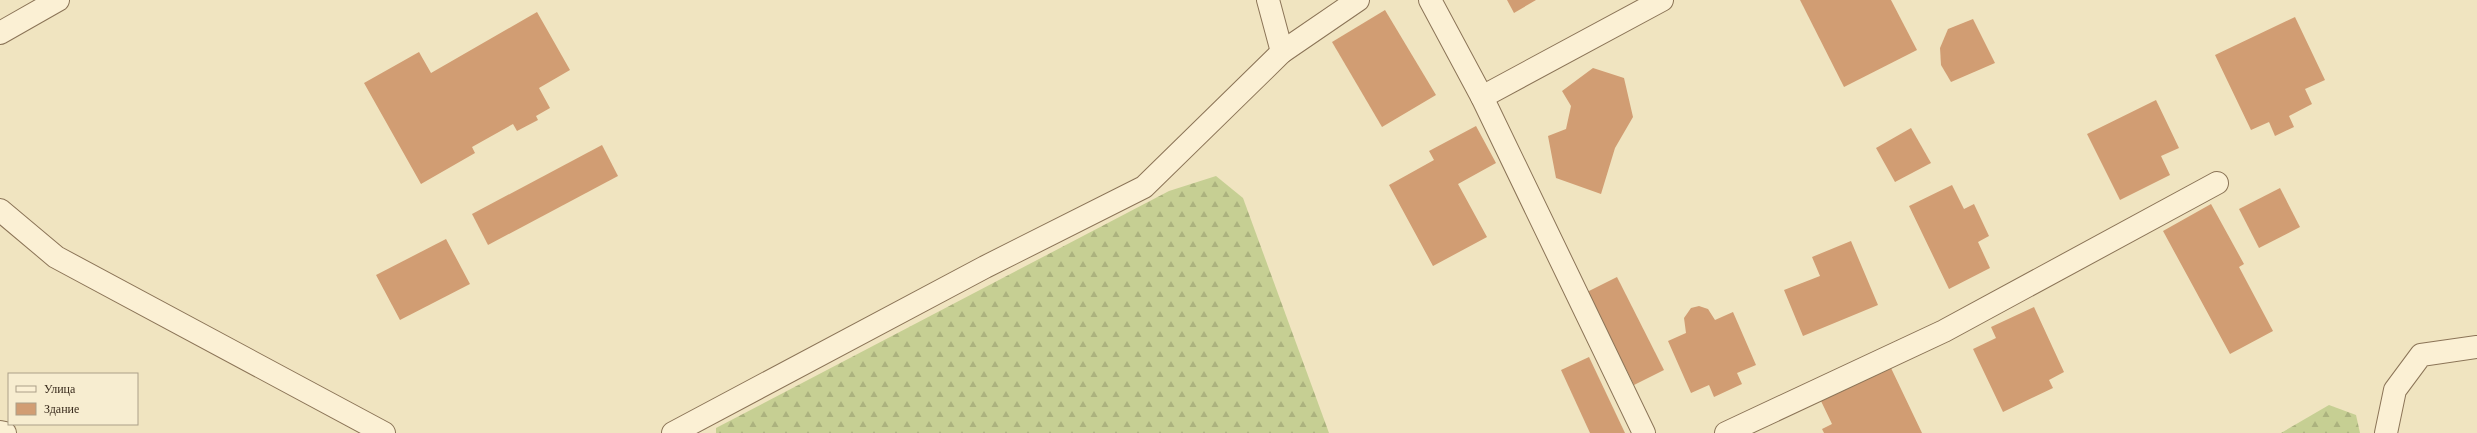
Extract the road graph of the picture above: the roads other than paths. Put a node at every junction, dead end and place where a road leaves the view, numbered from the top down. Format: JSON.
{"nodes":[{"id":1,"x":58,"y":0,"type":"edge"},
{"id":2,"x":1268,"y":0,"type":"edge"},
{"id":3,"x":1358,"y":0,"type":"edge"},
{"id":4,"x":1430,"y":0,"type":"edge"},
{"id":5,"x":1662,"y":0,"type":"edge"},
{"id":6,"x":0,"y":33,"type":"edge"},
{"id":7,"x":1282,"y":52,"type":"junction"},
{"id":8,"x":1482,"y":97,"type":"junction"},
{"id":9,"x":2217,"y":184,"type":"dead end"},
{"id":10,"x":0,"y":210,"type":"edge"},
{"id":11,"x":2477,"y":347,"type":"edge"},
{"id":12,"x":0,"y":432,"type":"edge"},
{"id":13,"x":5,"y":433,"type":"edge"},
{"id":14,"x":384,"y":433,"type":"edge"},
{"id":15,"x":673,"y":433,"type":"edge"},
{"id":16,"x":1644,"y":433,"type":"edge"},
{"id":17,"x":1726,"y":433,"type":"edge"},
{"id":18,"x":2386,"y":433,"type":"edge"}],
"edges":[{"from":1,"to":6,"type":"street"},
{"from":2,"to":7,"type":"street"},
{"from":3,"to":7,"type":"street"},
{"from":4,"to":8,"type":"street"},
{"from":5,"to":8,"type":"street"},
{"from":7,"to":15,"type":"street"},
{"from":8,"to":16,"type":"street"},
{"from":9,"to":17,"type":"street"},
{"from":10,"to":14,"type":"street"},
{"from":11,"to":18,"type":"street"},
{"from":12,"to":13,"type":"street"}]}
